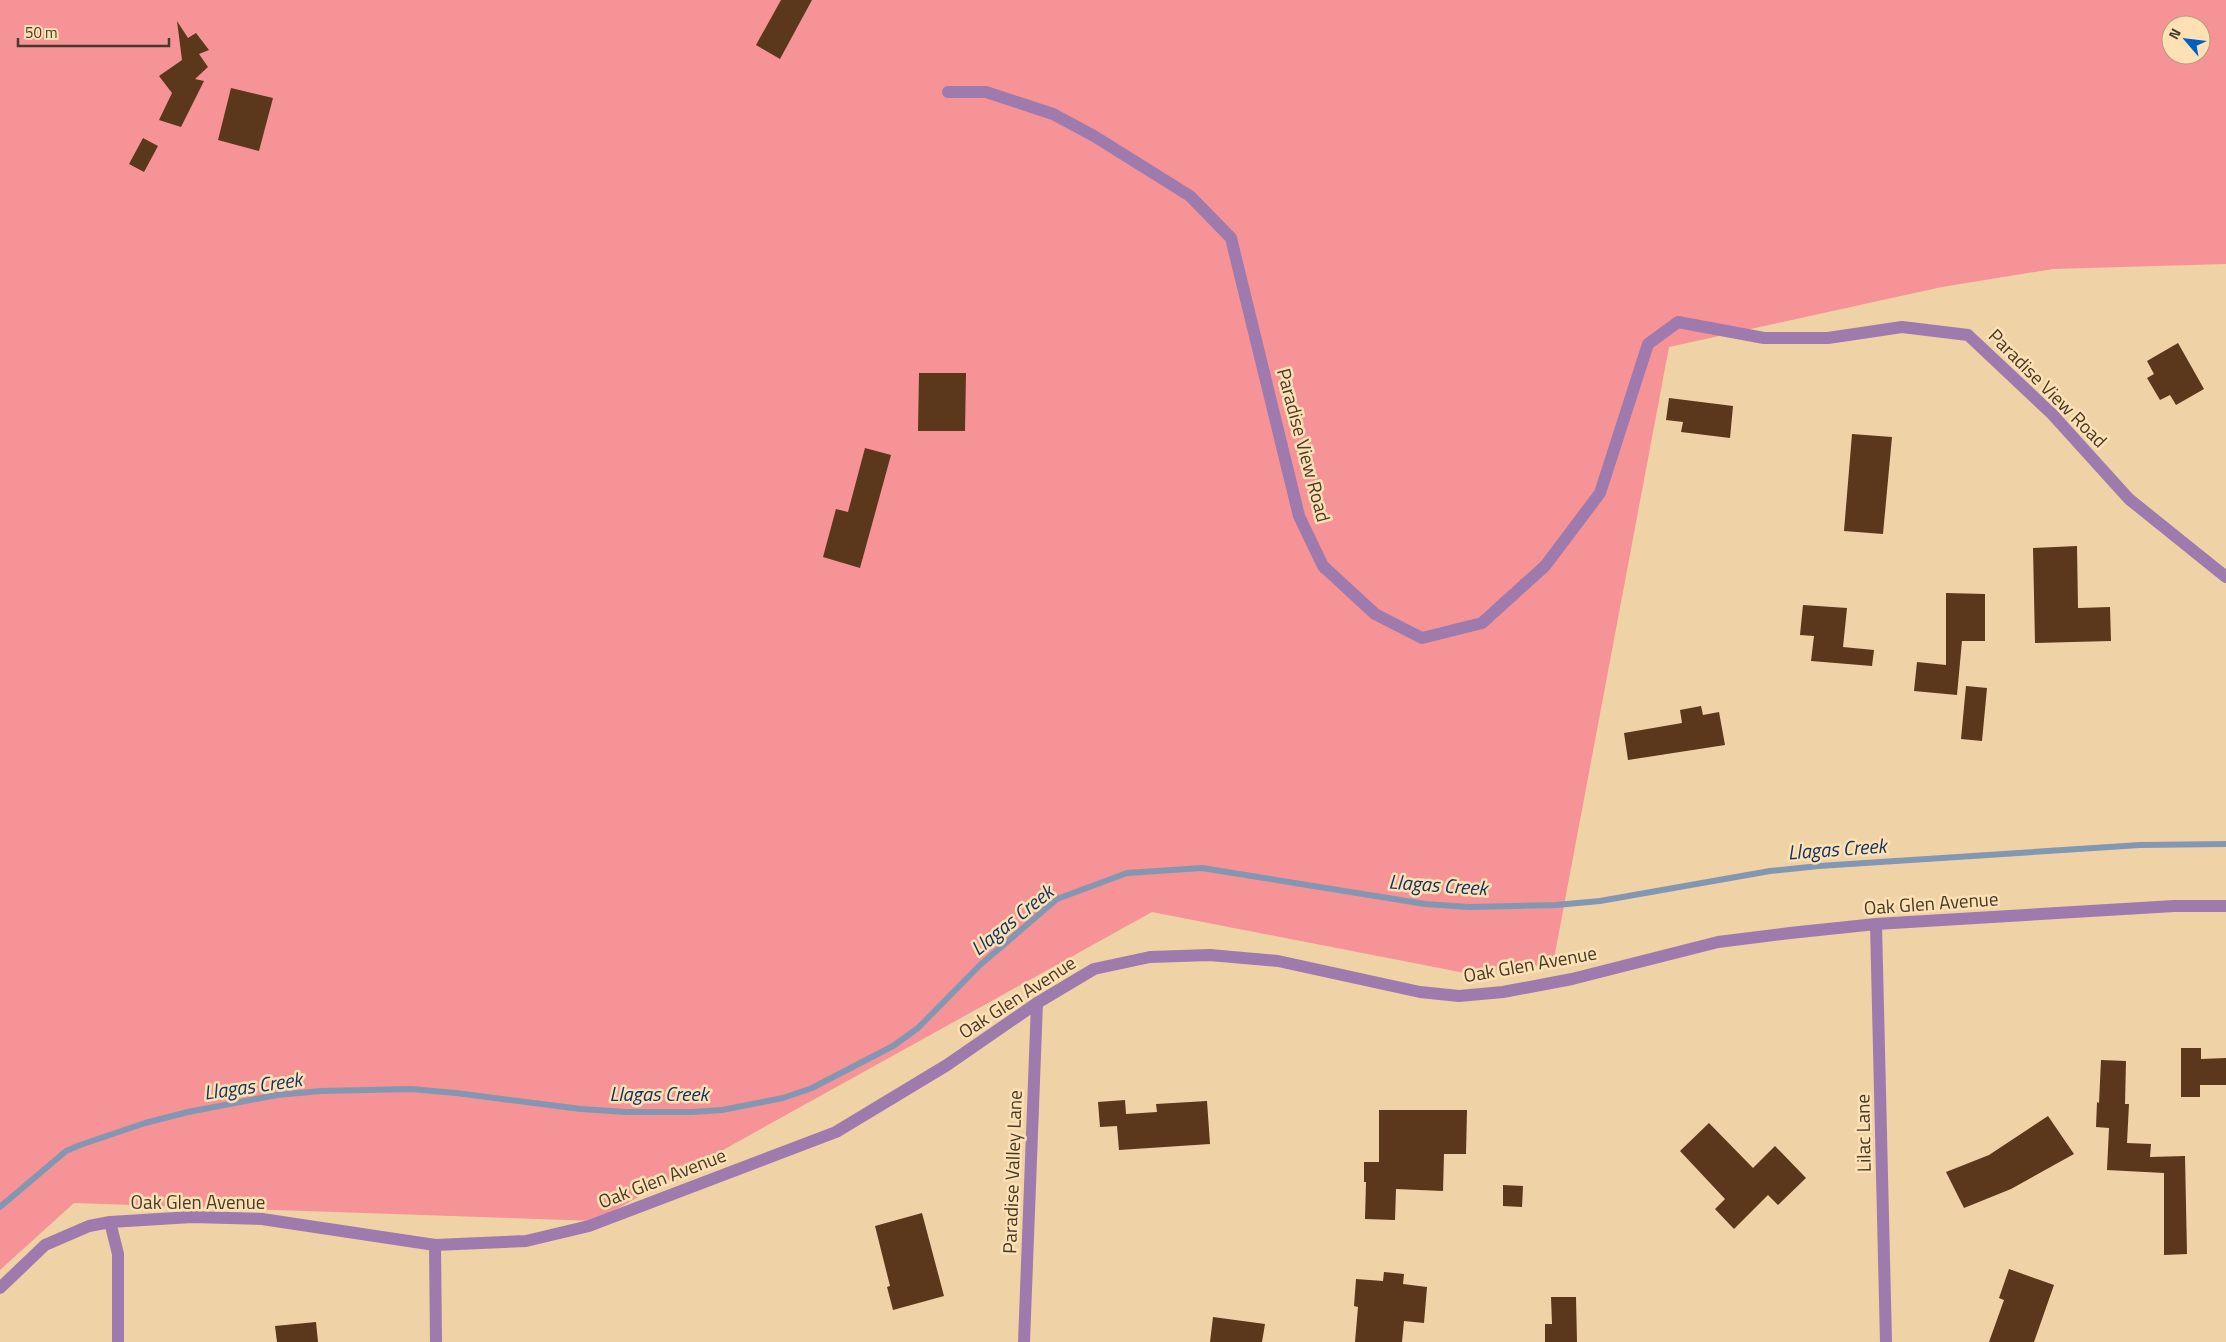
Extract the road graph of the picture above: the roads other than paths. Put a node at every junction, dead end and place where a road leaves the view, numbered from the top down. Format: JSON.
{"nodes":[{"id":1,"x":948,"y":92,"type":"dead end"},
{"id":2,"x":2226,"y":577,"type":"edge"},
{"id":3,"x":2226,"y":906,"type":"edge"},
{"id":4,"x":1876,"y":924,"type":"junction"},
{"id":5,"x":1037,"y":1004,"type":"junction"},
{"id":6,"x":110,"y":1222,"type":"junction"},
{"id":7,"x":436,"y":1245,"type":"junction"},
{"id":8,"x":0,"y":1288,"type":"edge"},
{"id":9,"x":118,"y":1342,"type":"edge"},
{"id":10,"x":436,"y":1342,"type":"edge"},
{"id":11,"x":1024,"y":1342,"type":"edge"},
{"id":12,"x":1886,"y":1342,"type":"edge"}],
"edges":[{"from":1,"to":2,"type":"street","name":"Paradise View Road"},
{"from":3,"to":4,"type":"street","name":"Oak Glen Avenue"},
{"from":4,"to":5,"type":"street","name":"Oak Glen Avenue"},
{"from":4,"to":12,"type":"street","name":"Lilac Lane"},
{"from":5,"to":7,"type":"street","name":"Oak Glen Avenue"},
{"from":5,"to":11,"type":"street","name":"Paradise Valley Lane"},
{"from":6,"to":7,"type":"street","name":"Oak Glen Avenue"},
{"from":6,"to":8,"type":"street","name":"Oak Glen Avenue"},
{"from":6,"to":9,"type":"street"},
{"from":7,"to":10,"type":"street"}]}
